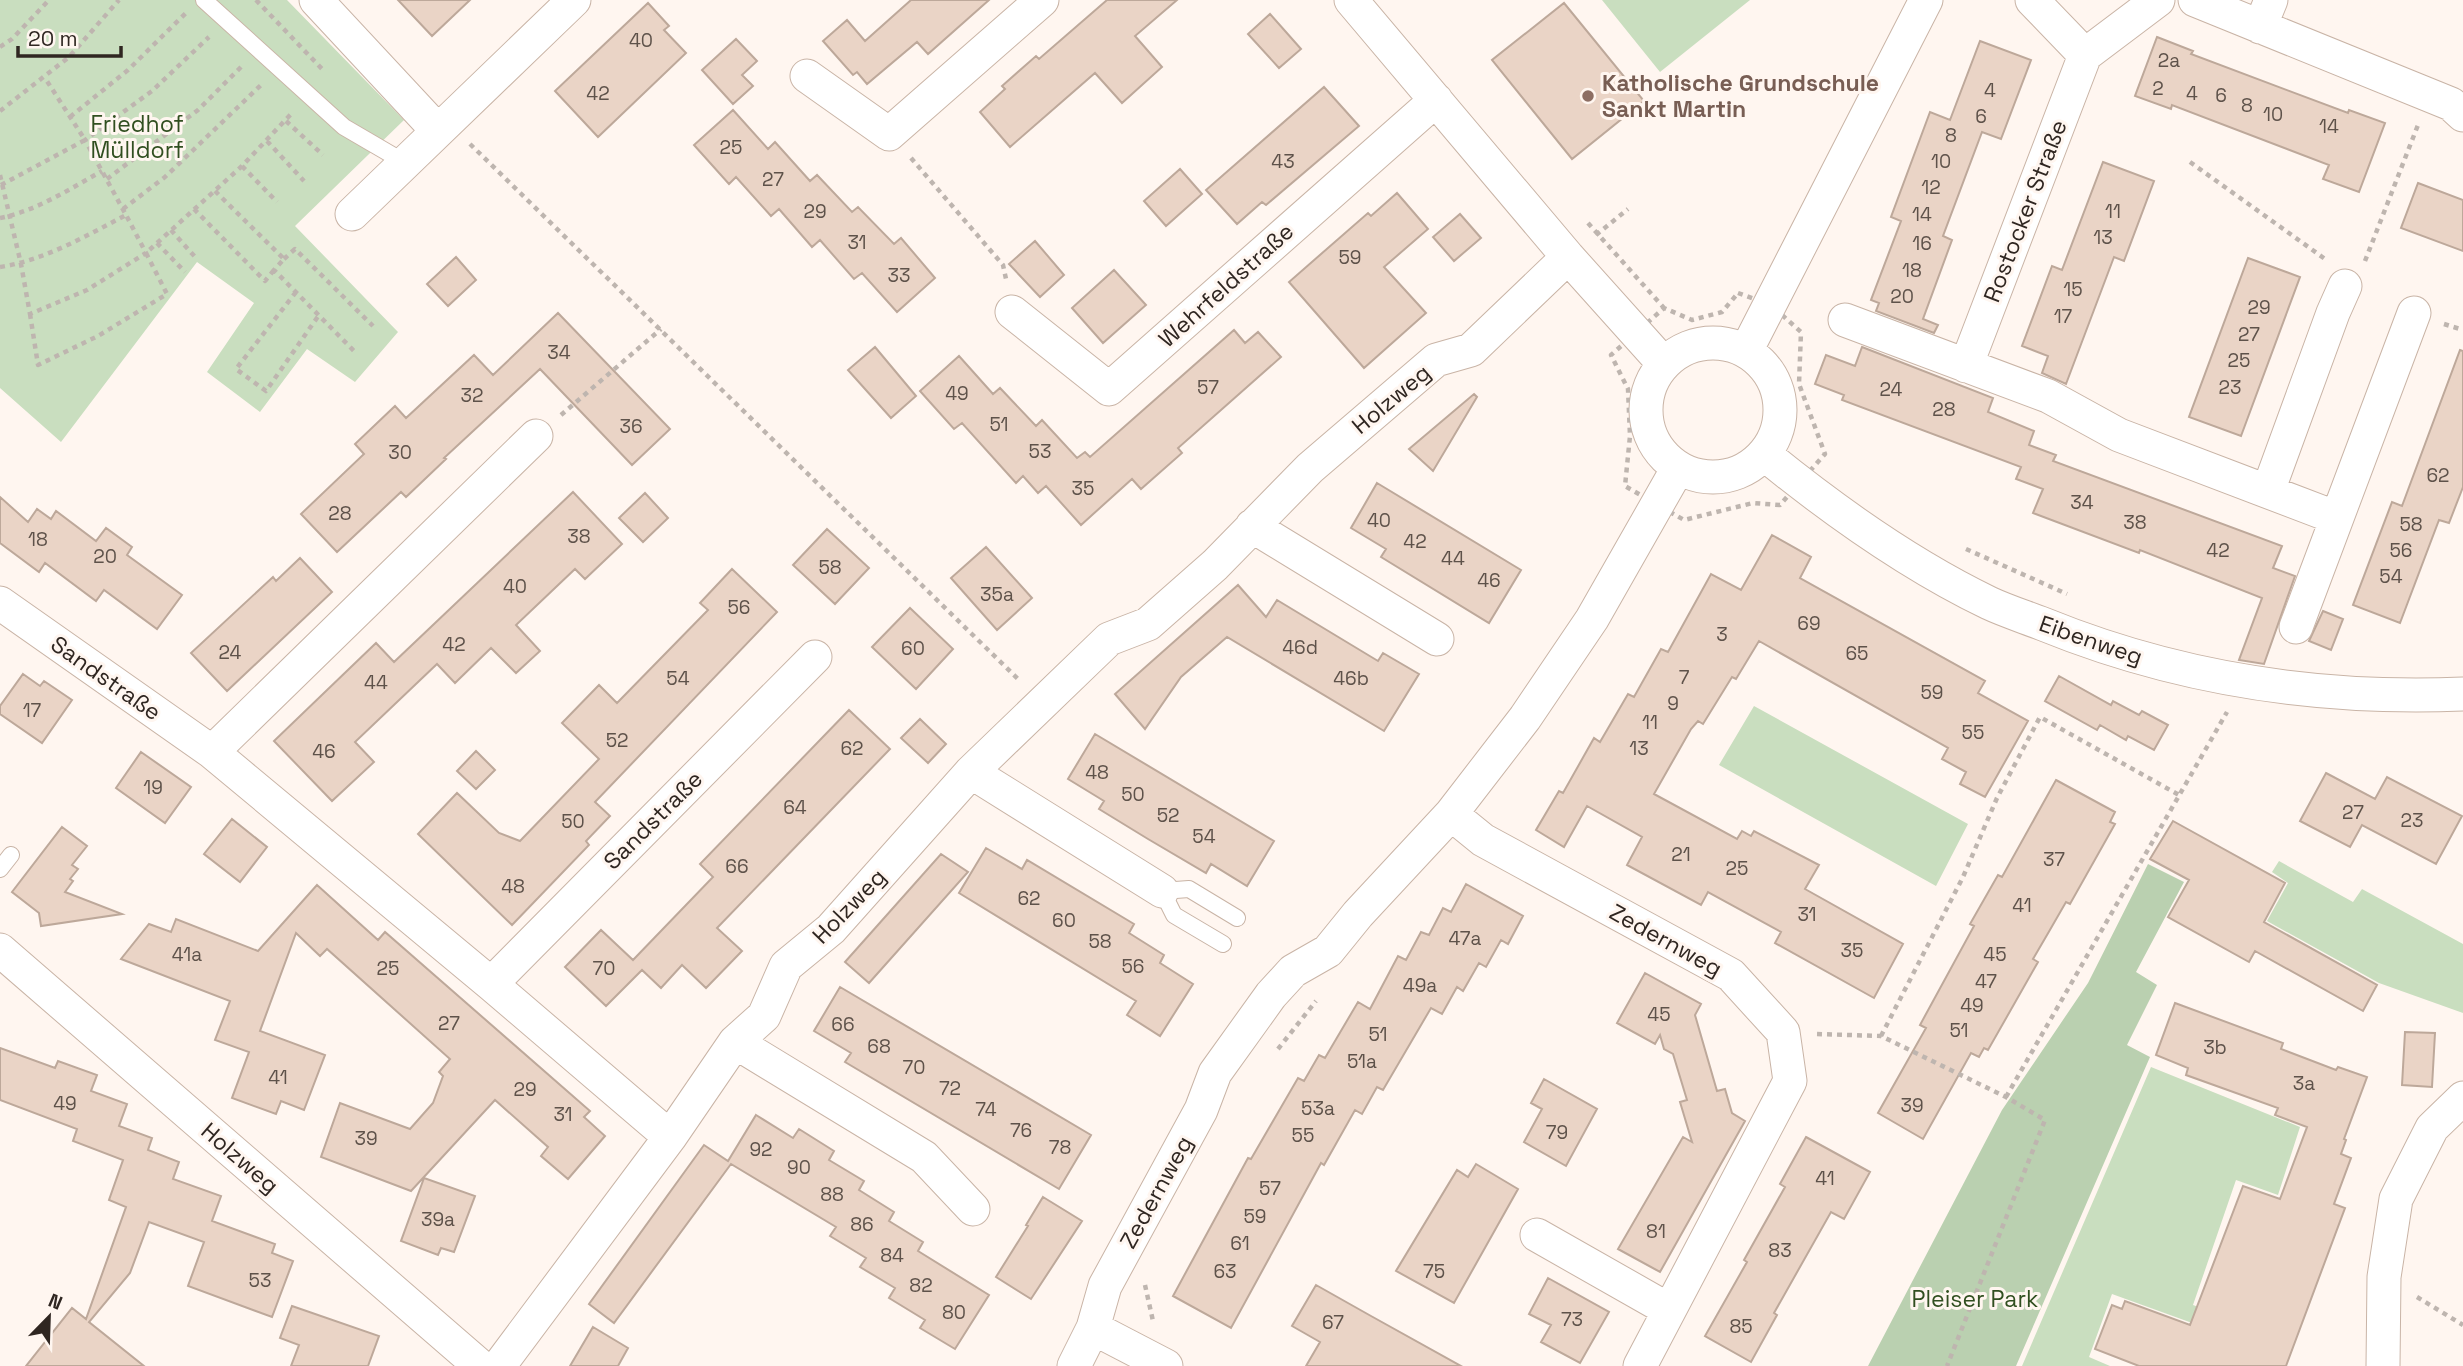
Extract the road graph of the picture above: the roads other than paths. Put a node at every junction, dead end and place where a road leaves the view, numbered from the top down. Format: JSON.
{"nodes":[{"id":1,"x":316,"y":0,"type":"edge"},
{"id":2,"x":574,"y":0,"type":"edge"},
{"id":3,"x":1042,"y":0,"type":"edge"},
{"id":4,"x":1351,"y":0,"type":"edge"},
{"id":5,"x":1926,"y":0,"type":"edge"},
{"id":6,"x":2032,"y":0,"type":"edge"},
{"id":7,"x":2158,"y":0,"type":"edge"},
{"id":8,"x":2195,"y":0,"type":"edge"},
{"id":9,"x":197,"y":4,"type":"edge"},
{"id":10,"x":2265,"y":13,"type":"edge"},
{"id":11,"x":2085,"y":55,"type":"junction"},
{"id":12,"x":807,"y":76,"type":"dead end"},
{"id":13,"x":1436,"y":100,"type":"junction"},
{"id":14,"x":2463,"y":115,"type":"edge"},
{"id":15,"x":442,"y":125,"type":"junction"},
{"id":16,"x":404,"y":162,"type":"junction"},
{"id":17,"x":352,"y":214,"type":"dead end"},
{"id":18,"x":1568,"y":257,"type":"junction"},
{"id":19,"x":2345,"y":286,"type":"road end"},
{"id":20,"x":1012,"y":312,"type":"road end"},
{"id":21,"x":2414,"y":313,"type":"dead end"},
{"id":22,"x":1845,"y":320,"type":"dead end"},
{"id":23,"x":1746,"y":351,"type":"junction"},
{"id":24,"x":1664,"y":363,"type":"junction"},
{"id":25,"x":1966,"y":366,"type":"junction"},
{"id":26,"x":536,"y":436,"type":"road end"},
{"id":27,"x":1764,"y":454,"type":"junction"},
{"id":28,"x":1678,"y":468,"type":"junction"},
{"id":29,"x":2268,"y":491,"type":"junction"},
{"id":30,"x":2337,"y":518,"type":"junction"},
{"id":31,"x":1252,"y":526,"type":"junction"},
{"id":32,"x":0,"y":603,"type":"edge"},
{"id":33,"x":2296,"y":627,"type":"dead end"},
{"id":34,"x":1437,"y":639,"type":"dead end"},
{"id":35,"x":815,"y":657,"type":"dead end"},
{"id":36,"x":2463,"y":694,"type":"edge"},
{"id":37,"x":212,"y":752,"type":"junction"},
{"id":38,"x":971,"y":772,"type":"junction"},
{"id":39,"x":1451,"y":814,"type":"junction"},
{"id":40,"x":11,"y":855,"type":"dead end"},
{"id":41,"x":0,"y":869,"type":"edge"},
{"id":42,"x":1163,"y":891,"type":"junction"},
{"id":43,"x":1237,"y":918,"type":"dead end"},
{"id":44,"x":1223,"y":944,"type":"dead end"},
{"id":45,"x":0,"y":950,"type":"edge"},
{"id":46,"x":491,"y":984,"type":"junction"},
{"id":47,"x":735,"y":1042,"type":"junction"},
{"id":48,"x":2463,"y":1098,"type":"edge"},
{"id":49,"x":670,"y":1137,"type":"junction"},
{"id":50,"x":973,"y":1209,"type":"dead end"},
{"id":51,"x":1537,"y":1235,"type":"dead end"},
{"id":52,"x":1669,"y":1310,"type":"junction"},
{"id":53,"x":1093,"y":1328,"type":"junction"},
{"id":54,"x":480,"y":1366,"type":"edge"},
{"id":55,"x":499,"y":1366,"type":"edge"},
{"id":56,"x":1074,"y":1366,"type":"edge"},
{"id":57,"x":1166,"y":1366,"type":"edge"},
{"id":58,"x":1640,"y":1366,"type":"edge"},
{"id":59,"x":2383,"y":1366,"type":"edge"}],
"edges":[{"from":1,"to":15,"type":"street"},
{"from":2,"to":15,"type":"street"},
{"from":3,"to":12,"type":"street"},
{"from":4,"to":13,"type":"street"},
{"from":5,"to":23,"type":"street"},
{"from":6,"to":11,"type":"street"},
{"from":7,"to":11,"type":"street"},
{"from":8,"to":10,"type":"street"},
{"from":9,"to":16,"type":"lane"},
{"from":10,"to":14,"type":"street"},
{"from":11,"to":25,"type":"street","name":"Rostocker Straße"},
{"from":13,"to":18,"type":"street"},
{"from":13,"to":20,"type":"street","name":"Wehrfeldstraße"},
{"from":15,"to":16,"type":"street"},
{"from":16,"to":17,"type":"street"},
{"from":18,"to":24,"type":"street"},
{"from":18,"to":31,"type":"street","name":"Holzweg"},
{"from":19,"to":29,"type":"street"},
{"from":21,"to":30,"type":"street"},
{"from":22,"to":25,"type":"street"},
{"from":23,"to":24,"type":"street"},
{"from":23,"to":27,"type":"street"},
{"from":24,"to":28,"type":"street"},
{"from":25,"to":29,"type":"street"},
{"from":26,"to":37,"type":"street"},
{"from":27,"to":28,"type":"street"},
{"from":27,"to":36,"type":"street","name":"Eibenweg"},
{"from":28,"to":39,"type":"street","name":"Zedernweg"},
{"from":29,"to":30,"type":"street"},
{"from":30,"to":33,"type":"street"},
{"from":31,"to":34,"type":"street"},
{"from":31,"to":38,"type":"street","name":"Holzweg"},
{"from":32,"to":37,"type":"street","name":"Sandstraße"},
{"from":35,"to":46,"type":"street","name":"Sandstraße"},
{"from":37,"to":46,"type":"street","name":"Sandstraße"},
{"from":38,"to":42,"type":"street"},
{"from":38,"to":47,"type":"street","name":"Holzweg"},
{"from":39,"to":52,"type":"street","name":"Zedernweg"},
{"from":39,"to":53,"type":"street","name":"Zedernweg"},
{"from":40,"to":41,"type":"lane"},
{"from":42,"to":43,"type":"lane"},
{"from":42,"to":44,"type":"lane"},
{"from":45,"to":54,"type":"street","name":"Holzweg"},
{"from":46,"to":49,"type":"street","name":"Sandstraße"},
{"from":47,"to":49,"type":"street","name":"Holzweg"},
{"from":47,"to":50,"type":"street"},
{"from":48,"to":59,"type":"street"},
{"from":49,"to":55,"type":"street","name":"Holzweg"},
{"from":51,"to":52,"type":"street"},
{"from":52,"to":58,"type":"street"},
{"from":53,"to":56,"type":"street","name":"Zedernweg"},
{"from":53,"to":57,"type":"street"}]}
